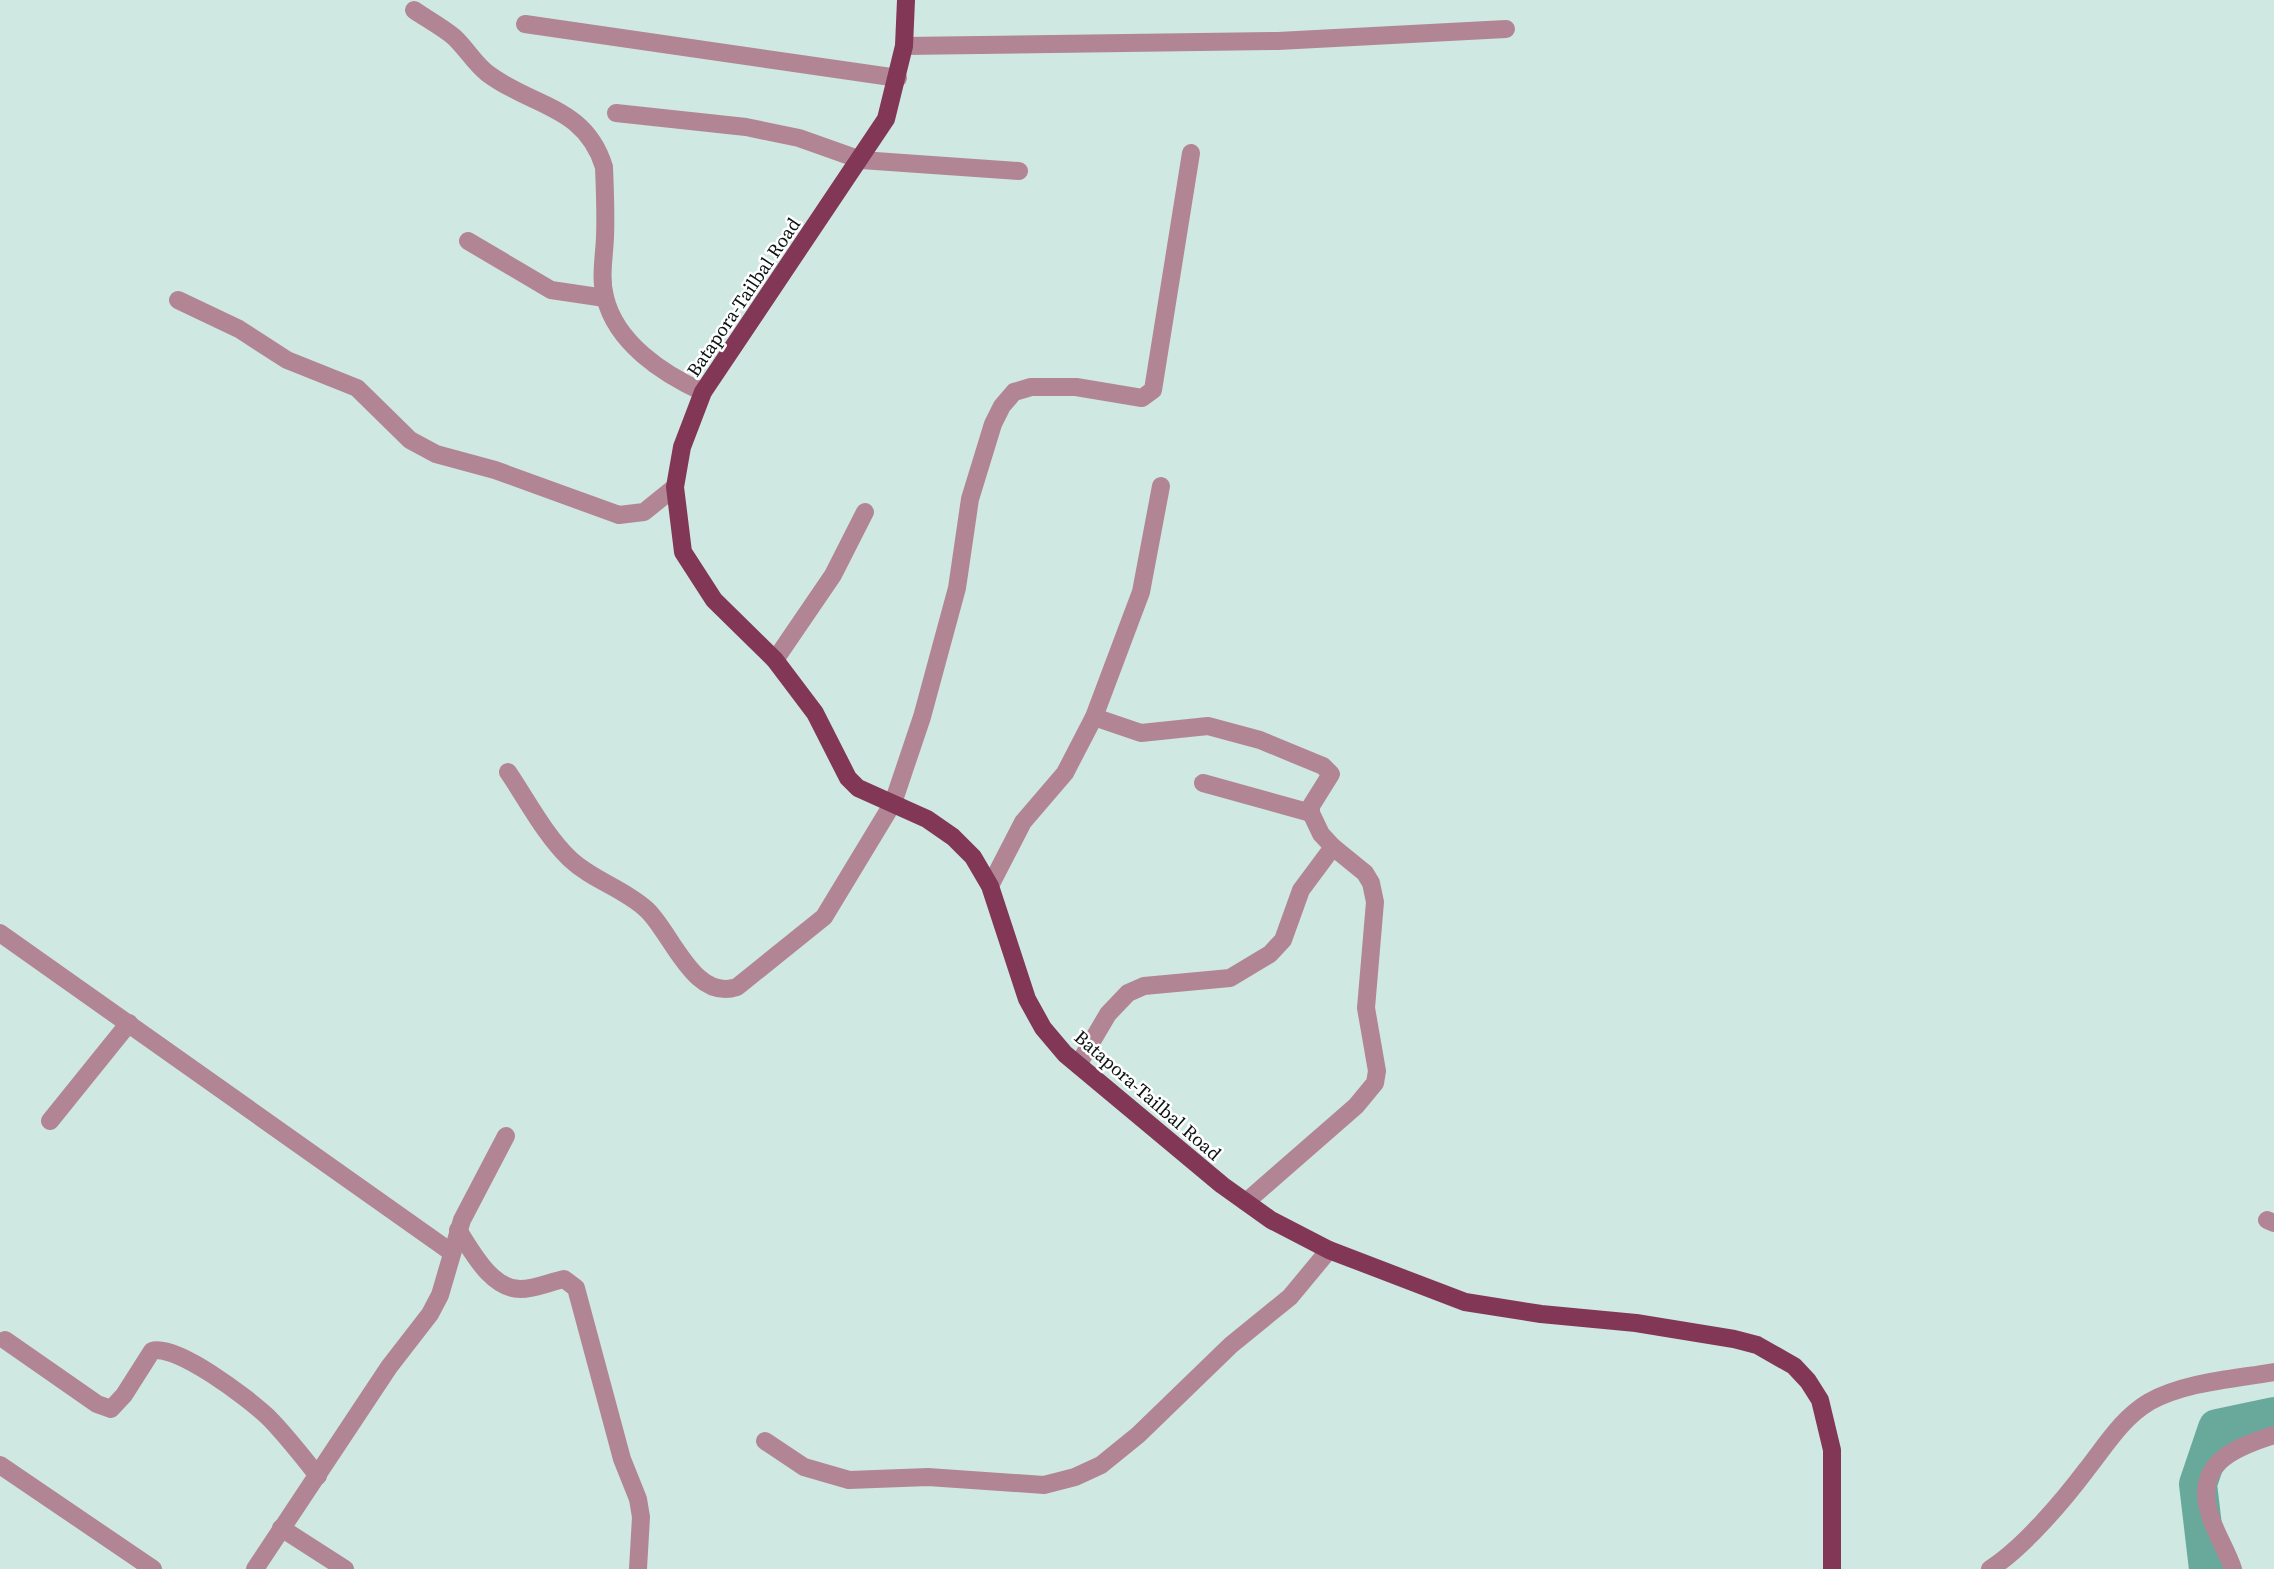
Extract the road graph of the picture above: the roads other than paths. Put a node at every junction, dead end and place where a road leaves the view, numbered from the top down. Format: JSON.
{"nodes":[{"id":1,"x":905,"y":0,"type":"edge"},
{"id":2,"x":414,"y":10,"type":"dead end"},
{"id":3,"x":525,"y":24,"type":"dead end"},
{"id":4,"x":1506,"y":29,"type":"dead end"},
{"id":5,"x":904,"y":46,"type":"junction"},
{"id":6,"x":898,"y":78,"type":"junction"},
{"id":7,"x":616,"y":113,"type":"dead end"},
{"id":8,"x":1191,"y":153,"type":"dead end"},
{"id":9,"x":861,"y":160,"type":"junction"},
{"id":10,"x":1019,"y":172,"type":"dead end"},
{"id":11,"x":468,"y":242,"type":"dead end"},
{"id":12,"x":605,"y":299,"type":"junction"},
{"id":13,"x":178,"y":300,"type":"dead end"},
{"id":14,"x":703,"y":392,"type":"junction"},
{"id":15,"x":1161,"y":486,"type":"dead end"},
{"id":16,"x":675,"y":487,"type":"junction"},
{"id":17,"x":866,"y":512,"type":"dead end"},
{"id":18,"x":775,"y":660,"type":"junction"},
{"id":19,"x":1094,"y":718,"type":"junction"},
{"id":20,"x":508,"y":772,"type":"dead end"},
{"id":21,"x":1203,"y":783,"type":"dead end"},
{"id":22,"x":893,"y":803,"type":"junction"},
{"id":23,"x":1311,"y":813,"type":"junction"},
{"id":24,"x":1333,"y":847,"type":"junction"},
{"id":25,"x":990,"y":886,"type":"junction"},
{"id":26,"x":0,"y":933,"type":"edge"},
{"id":27,"x":129,"y":1023,"type":"junction"},
{"id":28,"x":1078,"y":1065,"type":"junction"},
{"id":29,"x":50,"y":1121,"type":"dead end"},
{"id":30,"x":506,"y":1136,"type":"dead end"},
{"id":31,"x":1246,"y":1202,"type":"junction"},
{"id":32,"x":458,"y":1230,"type":"junction"},
{"id":33,"x":1329,"y":1250,"type":"junction"},
{"id":34,"x":451,"y":1252,"type":"junction"},
{"id":35,"x":5,"y":1340,"type":"dead end"},
{"id":36,"x":2274,"y":1372,"type":"edge"},
{"id":37,"x":2274,"y":1435,"type":"edge"},
{"id":38,"x":765,"y":1441,"type":"dead end"},
{"id":39,"x":0,"y":1465,"type":"edge"},
{"id":40,"x":317,"y":1476,"type":"junction"},
{"id":41,"x":281,"y":1528,"type":"junction"},
{"id":42,"x":153,"y":1569,"type":"edge"},
{"id":43,"x":255,"y":1569,"type":"edge"},
{"id":44,"x":345,"y":1569,"type":"edge"},
{"id":45,"x":638,"y":1569,"type":"edge"},
{"id":46,"x":1832,"y":1569,"type":"edge"},
{"id":47,"x":1990,"y":1569,"type":"edge"},
{"id":48,"x":2232,"y":1569,"type":"edge"}],
"edges":[{"from":1,"to":5,"type":"main road","name":"Batapora-Tailbal Road"},
{"from":2,"to":12,"type":"street"},
{"from":3,"to":6,"type":"street"},
{"from":4,"to":5,"type":"street"},
{"from":5,"to":6,"type":"main road","name":"Batapora-Tailbal Road"},
{"from":6,"to":9,"type":"main road","name":"Batapora-Tailbal Road"},
{"from":7,"to":9,"type":"street"},
{"from":8,"to":22,"type":"street"},
{"from":9,"to":10,"type":"street"},
{"from":9,"to":14,"type":"main road","name":"Batapora-Tailbal Road"},
{"from":11,"to":12,"type":"street"},
{"from":12,"to":14,"type":"street"},
{"from":13,"to":16,"type":"street"},
{"from":14,"to":16,"type":"main road","name":"Batapora-Tailbal Road"},
{"from":15,"to":19,"type":"street"},
{"from":16,"to":18,"type":"main road","name":"Batapora-Tailbal Road"},
{"from":17,"to":18,"type":"street"},
{"from":18,"to":22,"type":"main road","name":"Batapora-Tailbal Road"},
{"from":19,"to":23,"type":"street"},
{"from":19,"to":25,"type":"street"},
{"from":20,"to":22,"type":"street"},
{"from":21,"to":23,"type":"street"},
{"from":22,"to":25,"type":"main road","name":"Batapora-Tailbal Road"},
{"from":23,"to":24,"type":"street"},
{"from":24,"to":28,"type":"street"},
{"from":24,"to":31,"type":"street"},
{"from":25,"to":28,"type":"main road","name":"Batapora-Tailbal Road"},
{"from":26,"to":27,"type":"street"},
{"from":27,"to":29,"type":"street"},
{"from":27,"to":34,"type":"street"},
{"from":28,"to":31,"type":"main road","name":"Batapora-Tailbal Road"},
{"from":30,"to":32,"type":"street"},
{"from":31,"to":33,"type":"main road","name":"Batapora-Tailbal Road"},
{"from":32,"to":34,"type":"street"},
{"from":32,"to":45,"type":"street"},
{"from":33,"to":38,"type":"street"},
{"from":33,"to":46,"type":"main road","name":"Batapora-Tailbal Road"},
{"from":34,"to":40,"type":"street"},
{"from":35,"to":40,"type":"street"},
{"from":36,"to":47,"type":"street"},
{"from":37,"to":48,"type":"street"},
{"from":39,"to":42,"type":"street"},
{"from":40,"to":41,"type":"street"},
{"from":41,"to":43,"type":"street"},
{"from":41,"to":44,"type":"street"}]}
